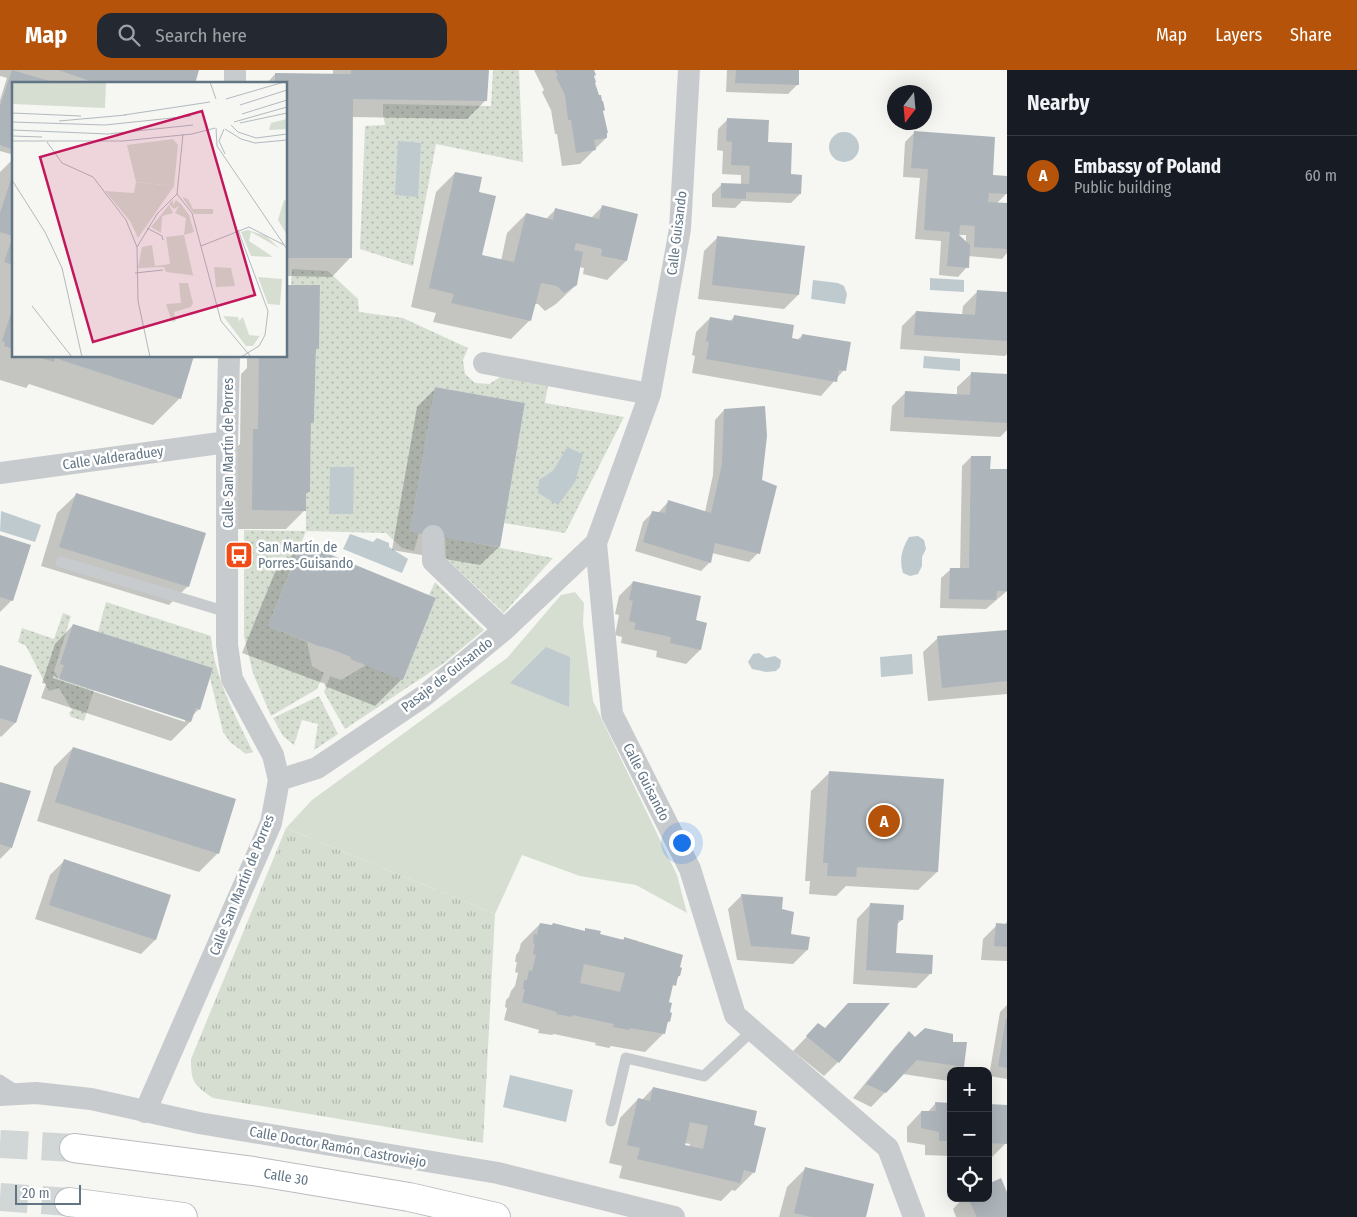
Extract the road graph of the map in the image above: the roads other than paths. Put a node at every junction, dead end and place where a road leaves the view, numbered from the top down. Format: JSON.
{"nodes":[{"id":1,"x":689,"y":70,"type":"edge"},
{"id":2,"x":229,"y":358,"type":"edge"},
{"id":3,"x":484,"y":364,"type":"dead end"},
{"id":4,"x":650,"y":394,"type":"junction"},
{"id":5,"x":226,"y":442,"type":"junction"},
{"id":6,"x":0,"y":473,"type":"edge"},
{"id":7,"x":433,"y":536,"type":"dead end"},
{"id":8,"x":596,"y":542,"type":"junction"},
{"id":9,"x":61,"y":562,"type":"dead end"},
{"id":10,"x":227,"y":612,"type":"junction"},
{"id":11,"x":504,"y":630,"type":"junction"},
{"id":12,"x":279,"y":780,"type":"junction"},
{"id":13,"x":753,"y":1030,"type":"junction"},
{"id":14,"x":0,"y":1080,"type":"edge"},
{"id":15,"x":22,"y":1094,"type":"junction"},
{"id":16,"x":0,"y":1095,"type":"edge"},
{"id":17,"x":145,"y":1112,"type":"junction"},
{"id":18,"x":611,"y":1121,"type":"dead end"},
{"id":19,"x":74,"y":1148,"type":"tunnel mouth"},
{"id":20,"x":69,"y":1202,"type":"tunnel mouth"},
{"id":21,"x":183,"y":1217,"type":"edge"},
{"id":22,"x":496,"y":1217,"type":"edge"},
{"id":23,"x":674,"y":1217,"type":"edge"},
{"id":24,"x":914,"y":1217,"type":"edge"}],
"edges":[{"from":1,"to":4,"type":"street","name":"Calle Guisando"},
{"from":2,"to":5,"type":"street","name":"Calle San Martín de Porres"},
{"from":3,"to":4,"type":"street"},
{"from":4,"to":8,"type":"street","name":"Calle Guisando"},
{"from":5,"to":6,"type":"street","name":"Calle Valderaduey"},
{"from":5,"to":10,"type":"street","name":"Calle San Martín de Porres"},
{"from":7,"to":11,"type":"street"},
{"from":8,"to":11,"type":"street","name":"Pasaje de Guisando"},
{"from":8,"to":13,"type":"street","name":"Calle Guisando"},
{"from":9,"to":10,"type":"lane"},
{"from":10,"to":12,"type":"street","name":"Calle San Martín de Porres"},
{"from":11,"to":12,"type":"street","name":"Pasaje de Guisando"},
{"from":12,"to":17,"type":"street","name":"Calle San Martín de Porres"},
{"from":13,"to":18,"type":"lane"},
{"from":13,"to":24,"type":"street","name":"Calle Guisando"},
{"from":14,"to":15,"type":"lane"},
{"from":15,"to":16,"type":"street","name":"Calle Doctor Ramón Castroviejo"},
{"from":15,"to":17,"type":"street","name":"Calle Doctor Ramón Castroviejo"},
{"from":17,"to":23,"type":"street","name":"Calle Doctor Ramón Castroviejo"},
{"from":19,"to":22,"type":"highway","name":"Calle 30"},
{"from":20,"to":21,"type":"highway"}]}
